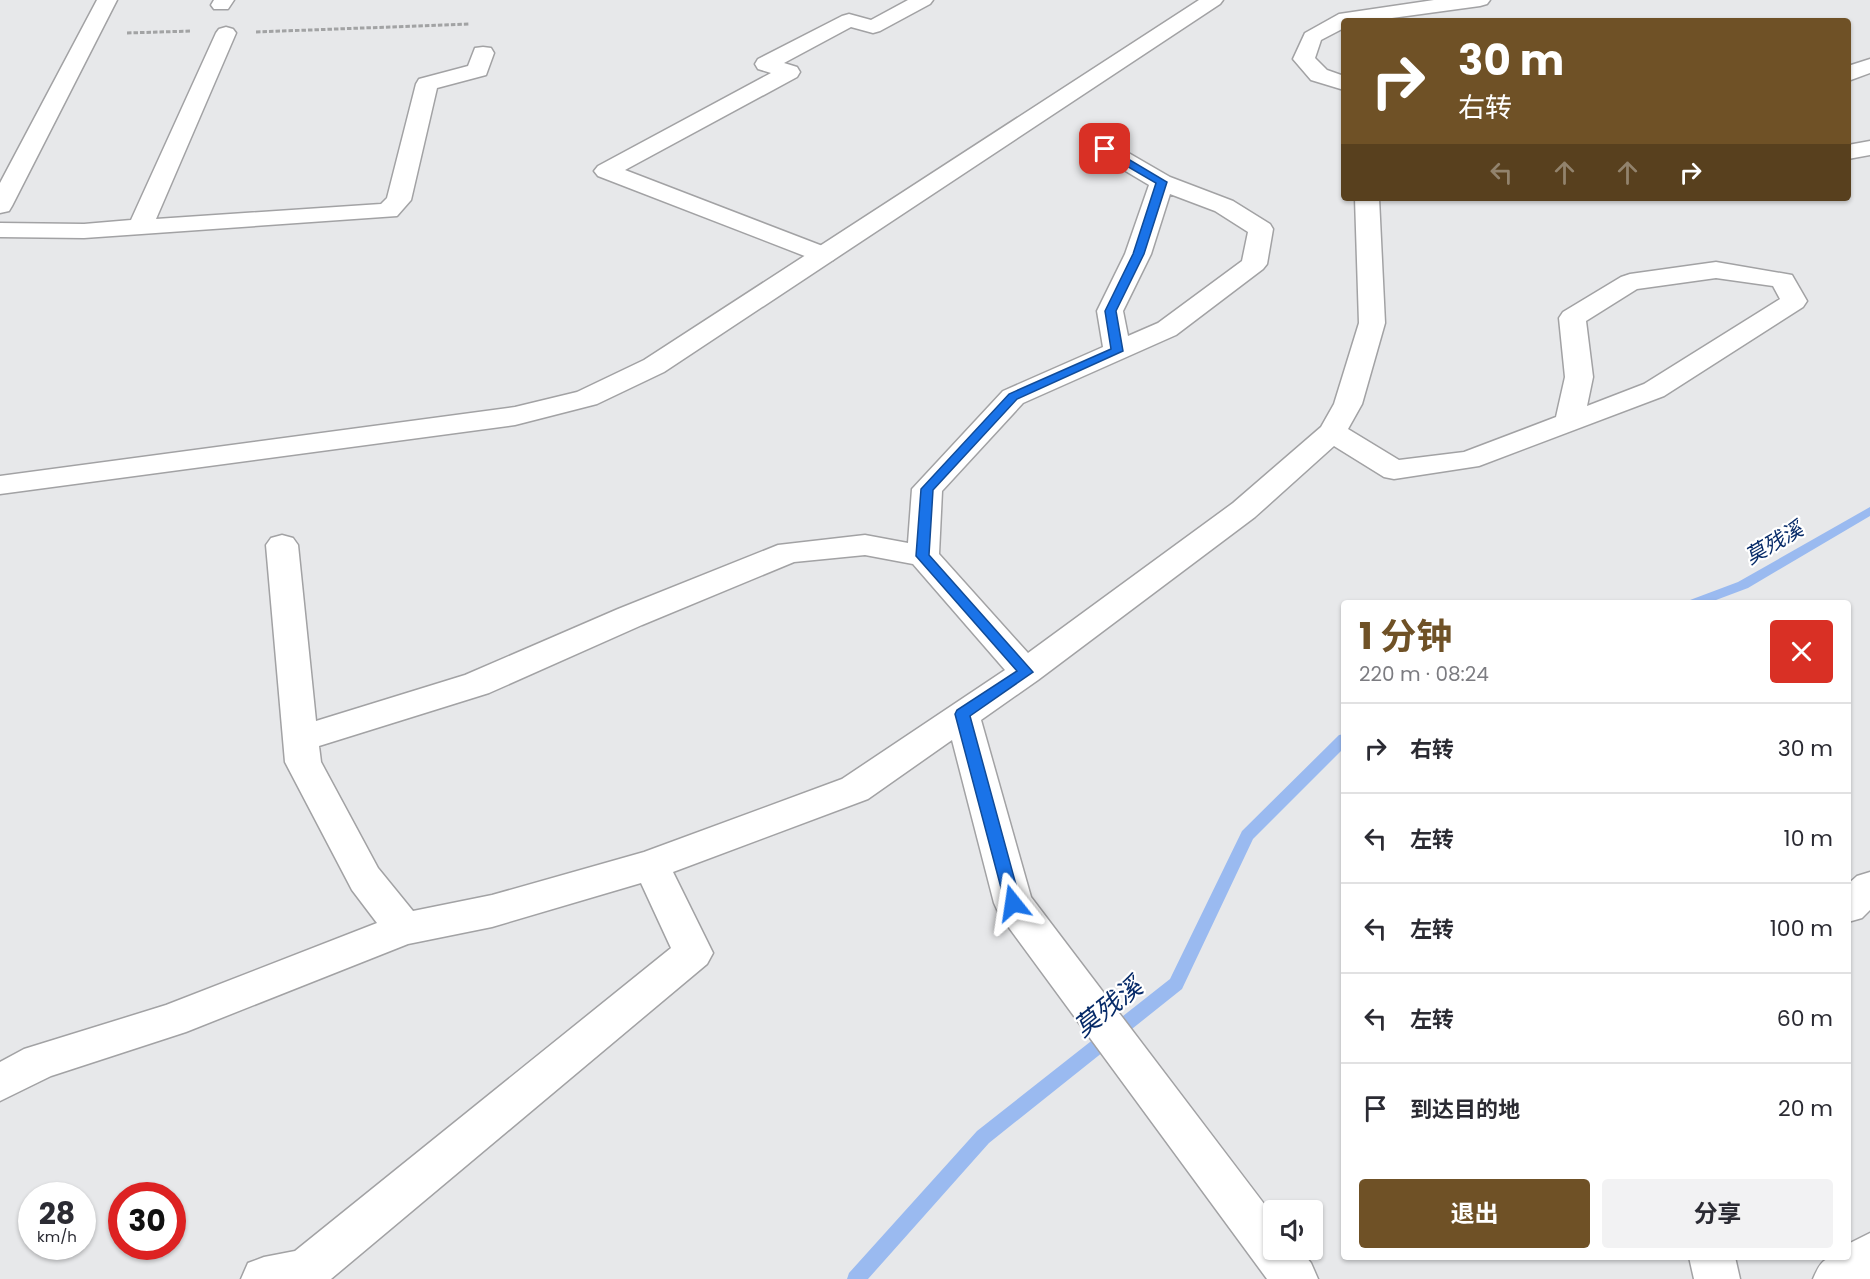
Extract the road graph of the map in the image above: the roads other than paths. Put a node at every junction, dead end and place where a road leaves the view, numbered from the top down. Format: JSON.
{"nodes":[{"id":1,"x":107,"y":0,"type":"edge"},
{"id":2,"x":923,"y":0,"type":"edge"},
{"id":3,"x":1212,"y":0,"type":"edge"},
{"id":4,"x":1480,"y":0,"type":"edge"},
{"id":5,"x":1346,"y":18,"type":"edge"},
{"id":6,"x":1341,"y":21,"type":"edge"},
{"id":7,"x":226,"y":33,"type":"road end"},
{"id":8,"x":483,"y":52,"type":"road end"},
{"id":9,"x":1870,"y":65,"type":"edge"},
{"id":10,"x":1851,"y":73,"type":"edge"},
{"id":11,"x":1341,"y":82,"type":"edge"},
{"id":12,"x":1870,"y":148,"type":"edge"},
{"id":13,"x":1105,"y":149,"type":"dead end"},
{"id":14,"x":1851,"y":151,"type":"edge"},
{"id":15,"x":1162,"y":182,"type":"junction"},
{"id":16,"x":1367,"y":201,"type":"edge"},
{"id":17,"x":0,"y":206,"type":"edge"},
{"id":18,"x":140,"y":228,"type":"junction"},
{"id":19,"x":0,"y":230,"type":"edge"},
{"id":20,"x":824,"y":255,"type":"junction"},
{"id":21,"x":1117,"y":351,"type":"junction"},
{"id":22,"x":1569,"y":421,"type":"junction"},
{"id":23,"x":1332,"y":432,"type":"junction"},
{"id":24,"x":0,"y":485,"type":"edge"},
{"id":25,"x":282,"y":545,"type":"dead end"},
{"id":26,"x":923,"y":556,"type":"junction"},
{"id":27,"x":1026,"y":672,"type":"junction"},
{"id":28,"x":962,"y":714,"type":"junction"},
{"id":29,"x":301,"y":740,"type":"junction"},
{"id":30,"x":651,"y":865,"type":"junction"},
{"id":31,"x":1870,"y":887,"type":"edge"},
{"id":32,"x":1851,"y":904,"type":"edge"},
{"id":33,"x":404,"y":929,"type":"junction"},
{"id":34,"x":0,"y":1083,"type":"edge"},
{"id":35,"x":1870,"y":1255,"type":"edge"},
{"id":36,"x":1713,"y":1260,"type":"edge"},
{"id":37,"x":287,"y":1277,"type":"edge"},
{"id":38,"x":1295,"y":1279,"type":"edge"},
{"id":39,"x":1718,"y":1279,"type":"edge"},
{"id":40,"x":1836,"y":1279,"type":"edge"}],
"edges":[{"from":1,"to":17,"type":"street"},
{"from":2,"to":20,"type":"street"},
{"from":3,"to":20,"type":"street"},
{"from":4,"to":5,"type":"street"},
{"from":6,"to":11,"type":"street"},
{"from":7,"to":18,"type":"street"},
{"from":8,"to":18,"type":"street"},
{"from":9,"to":10,"type":"street"},
{"from":12,"to":14,"type":"street"},
{"from":13,"to":15,"type":"street"},
{"from":15,"to":21,"type":"street"},
{"from":15,"to":21,"type":"street"},
{"from":16,"to":23,"type":"street"},
{"from":18,"to":19,"type":"street"},
{"from":20,"to":24,"type":"street"},
{"from":21,"to":26,"type":"street"},
{"from":22,"to":22,"type":"street"},
{"from":22,"to":23,"type":"street"},
{"from":23,"to":27,"type":"street"},
{"from":25,"to":29,"type":"street"},
{"from":26,"to":27,"type":"street"},
{"from":26,"to":29,"type":"street"},
{"from":27,"to":28,"type":"street"},
{"from":28,"to":30,"type":"street"},
{"from":28,"to":38,"type":"street"},
{"from":29,"to":33,"type":"street"},
{"from":30,"to":33,"type":"street"},
{"from":30,"to":37,"type":"street"},
{"from":31,"to":32,"type":"street"},
{"from":33,"to":34,"type":"street"},
{"from":35,"to":40,"type":"street"},
{"from":36,"to":39,"type":"street"}]}
